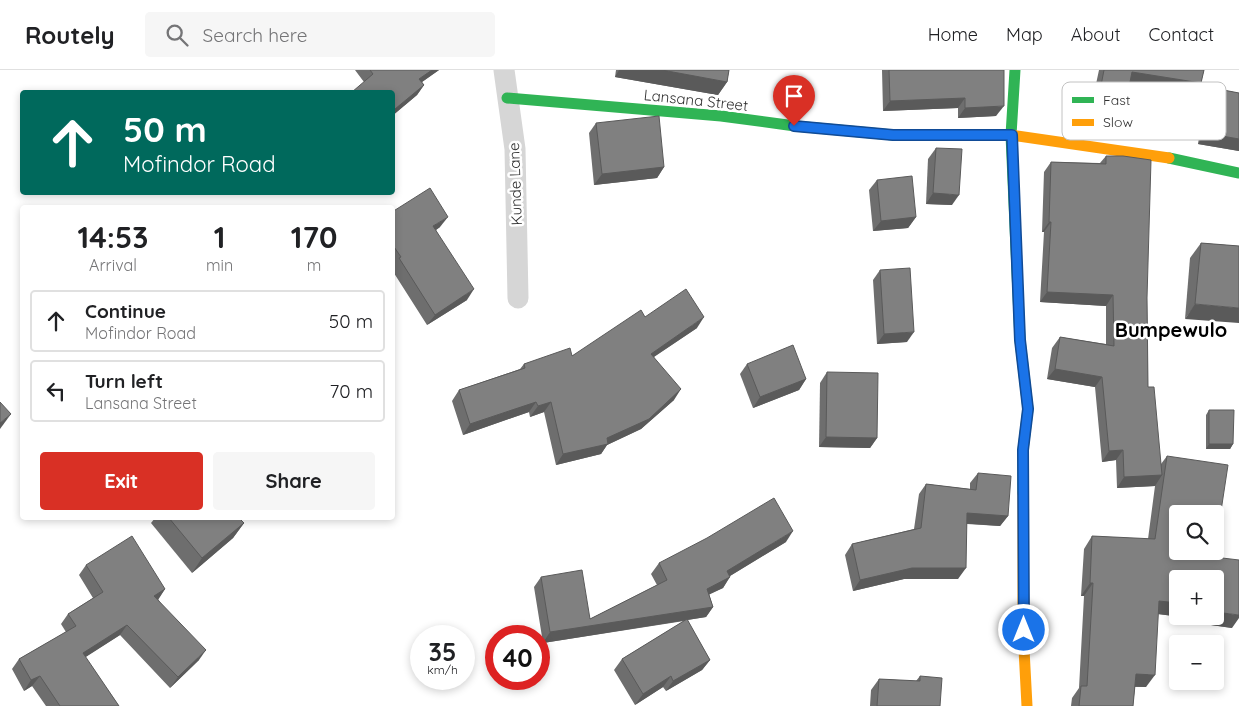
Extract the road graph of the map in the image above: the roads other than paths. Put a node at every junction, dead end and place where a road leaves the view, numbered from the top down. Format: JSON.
{"nodes":[{"id":1,"x":504,"y":70,"type":"edge"},
{"id":2,"x":1015,"y":70,"type":"edge"},
{"id":3,"x":507,"y":98,"type":"junction"},
{"id":4,"x":1012,"y":135,"type":"junction"},
{"id":5,"x":1239,"y":173,"type":"edge"},
{"id":6,"x":518,"y":298,"type":"dead end"},
{"id":7,"x":1027,"y":706,"type":"edge"}],
"edges":[{"from":1,"to":3,"type":"street","name":"Kunde Lane"},
{"from":2,"to":4,"type":"street"},
{"from":3,"to":4,"type":"street","name":"Lansana Street"},
{"from":3,"to":6,"type":"street","name":"Kunde Lane"},
{"from":4,"to":5,"type":"street","name":"Lansana Street"},
{"from":4,"to":7,"type":"street"}]}
